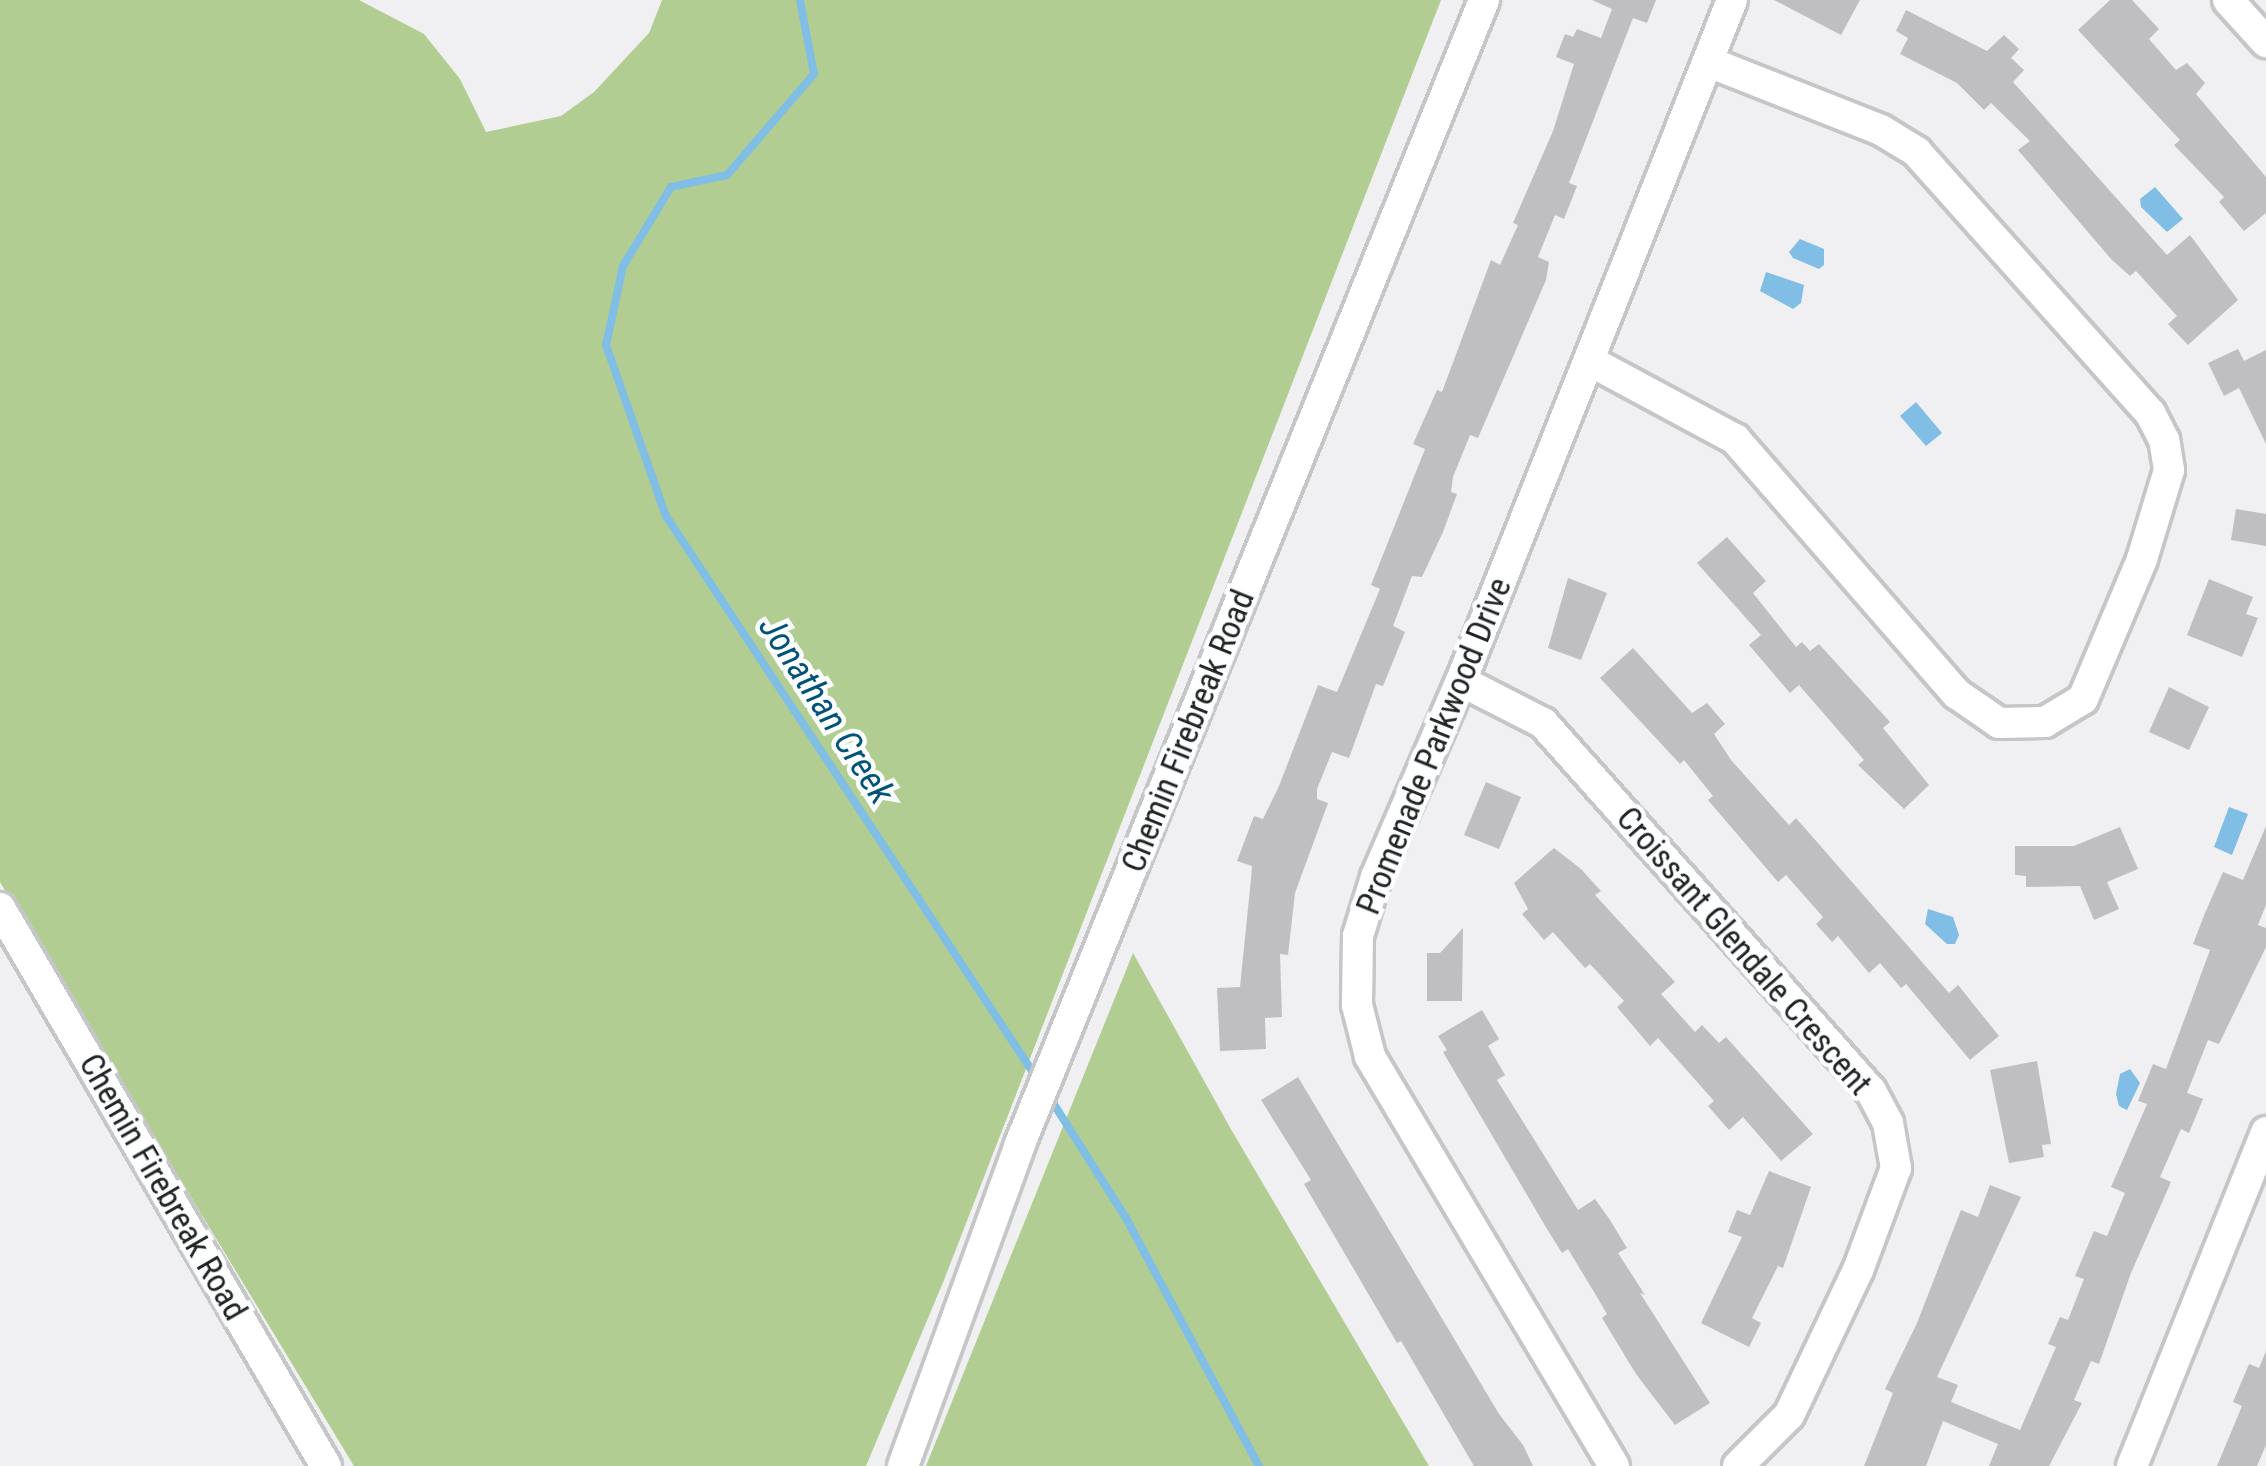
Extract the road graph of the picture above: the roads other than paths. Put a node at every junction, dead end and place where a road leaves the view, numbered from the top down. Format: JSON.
{"nodes":[{"id":1,"x":1484,"y":0,"type":"edge"},
{"id":2,"x":1732,"y":0,"type":"edge"},
{"id":3,"x":2228,"y":0,"type":"edge"},
{"id":4,"x":2265,"y":40,"type":"edge"},
{"id":5,"x":1708,"y":62,"type":"junction"},
{"id":6,"x":1590,"y":361,"type":"junction"},
{"id":7,"x":1461,"y":681,"type":"junction"},
{"id":8,"x":0,"y":908,"type":"edge"},
{"id":9,"x":2266,"y":1132,"type":"edge"},
{"id":10,"x":326,"y":1466,"type":"edge"},
{"id":11,"x":903,"y":1466,"type":"edge"},
{"id":12,"x":1614,"y":1466,"type":"edge"},
{"id":13,"x":1738,"y":1466,"type":"edge"},
{"id":14,"x":2132,"y":1466,"type":"edge"}],
"edges":[{"from":1,"to":11,"type":"street","name":"Chemin Firebreak Road"},
{"from":2,"to":5,"type":"street","name":"Promenade Parkwood Drive"},
{"from":3,"to":4,"type":"street"},
{"from":5,"to":6,"type":"street","name":"Promenade Parkwood Drive"},
{"from":5,"to":6,"type":"street"},
{"from":6,"to":7,"type":"street","name":"Promenade Parkwood Drive"},
{"from":7,"to":12,"type":"street","name":"Promenade Parkwood Drive"},
{"from":7,"to":13,"type":"street","name":"Croissant Glendale Crescent"},
{"from":8,"to":10,"type":"street","name":"Chemin Firebreak Road"},
{"from":9,"to":14,"type":"street"}]}
